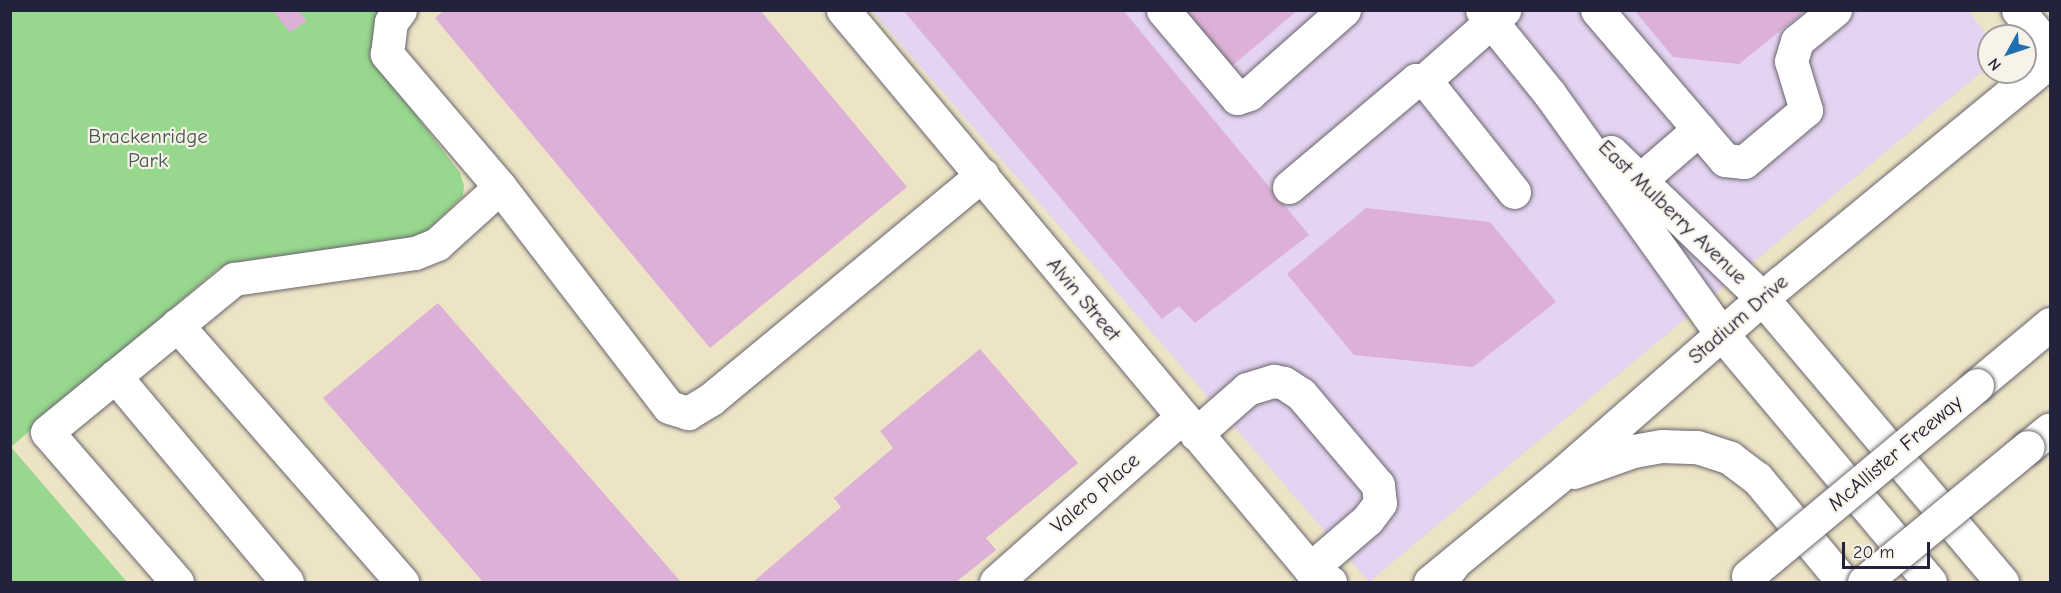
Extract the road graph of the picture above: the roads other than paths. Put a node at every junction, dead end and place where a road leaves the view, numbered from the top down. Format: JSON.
{"nodes":[{"id":1,"x":400,"y":10,"type":"edge"},
{"id":2,"x":843,"y":10,"type":"edge"},
{"id":3,"x":1163,"y":10,"type":"edge"},
{"id":4,"x":1344,"y":10,"type":"edge"},
{"id":5,"x":1597,"y":10,"type":"edge"},
{"id":6,"x":1835,"y":10,"type":"edge"},
{"id":7,"x":2018,"y":10,"type":"edge"},
{"id":8,"x":1492,"y":14,"type":"edge"},
{"id":9,"x":2050,"y":49,"type":"edge"},
{"id":10,"x":2050,"y":61,"type":"edge"},
{"id":11,"x":1425,"y":80,"type":"junction"},
{"id":12,"x":1549,"y":93,"type":"junction"},
{"id":13,"x":1699,"y":129,"type":"junction"},
{"id":14,"x":982,"y":175,"type":"junction"},
{"id":15,"x":1640,"y":180,"type":"junction"},
{"id":16,"x":500,"y":187,"type":"junction"},
{"id":17,"x":1289,"y":187,"type":"dead end"},
{"id":18,"x":1514,"y":192,"type":"dead end"},
{"id":19,"x":1762,"y":298,"type":"junction"},
{"id":20,"x":2050,"y":324,"type":"edge"},
{"id":21,"x":177,"y":326,"type":"junction"},
{"id":22,"x":1721,"y":333,"type":"junction"},
{"id":23,"x":116,"y":376,"type":"junction"},
{"id":24,"x":1189,"y":426,"type":"junction"},
{"id":25,"x":2039,"y":438,"type":"edge"},
{"id":26,"x":1557,"y":478,"type":"junction"},
{"id":27,"x":1320,"y":576,"type":"edge"},
{"id":28,"x":1440,"y":577,"type":"edge"},
{"id":29,"x":1008,"y":578,"type":"edge"},
{"id":30,"x":1744,"y":579,"type":"edge"},
{"id":31,"x":177,"y":582,"type":"edge"},
{"id":32,"x":287,"y":582,"type":"edge"},
{"id":33,"x":402,"y":582,"type":"edge"},
{"id":34,"x":1844,"y":582,"type":"edge"},
{"id":35,"x":1864,"y":582,"type":"edge"},
{"id":36,"x":1930,"y":582,"type":"edge"},
{"id":37,"x":2002,"y":582,"type":"edge"}],
"edges":[{"from":1,"to":16,"type":"main road"},
{"from":2,"to":14,"type":"main road","name":"Alvin Street"},
{"from":3,"to":4,"type":"main road"},
{"from":5,"to":13,"type":"main road"},
{"from":6,"to":13,"type":"main road"},
{"from":7,"to":9,"type":"main road"},
{"from":8,"to":11,"type":"main road"},
{"from":8,"to":12,"type":"main road","name":"East Mulberry Avenue"},
{"from":10,"to":19,"type":"main road","name":"Stadium Drive"},
{"from":11,"to":17,"type":"main road"},
{"from":11,"to":18,"type":"main road"},
{"from":12,"to":15,"type":"main road","name":"East Mulberry Avenue"},
{"from":12,"to":22,"type":"main road","name":"East Mulberry Avenue"},
{"from":13,"to":15,"type":"main road"},
{"from":14,"to":16,"type":"main road"},
{"from":14,"to":24,"type":"main road","name":"Alvin Street"},
{"from":15,"to":19,"type":"main road","name":"East Mulberry Avenue"},
{"from":16,"to":21,"type":"main road"},
{"from":19,"to":22,"type":"main road","name":"Stadium Drive"},
{"from":19,"to":37,"type":"main road","name":"East Mulberry Avenue"},
{"from":20,"to":30,"type":"main road","name":"McAllister Freeway","bridge":true},
{"from":21,"to":23,"type":"main road"},
{"from":21,"to":33,"type":"main road"},
{"from":22,"to":26,"type":"main road","name":"Stadium Drive"},
{"from":22,"to":36,"type":"main road","name":"East Mulberry Avenue"},
{"from":23,"to":31,"type":"main road"},
{"from":23,"to":32,"type":"main road"},
{"from":24,"to":27,"type":"main road","name":"Alvin Street"},
{"from":24,"to":27,"type":"main road","name":"Valero Place"},
{"from":24,"to":29,"type":"main road","name":"Valero Place"},
{"from":25,"to":35,"type":"main road","bridge":true},
{"from":26,"to":28,"type":"main road","name":"Stadium Drive"},
{"from":26,"to":34,"type":"main road"}]}
